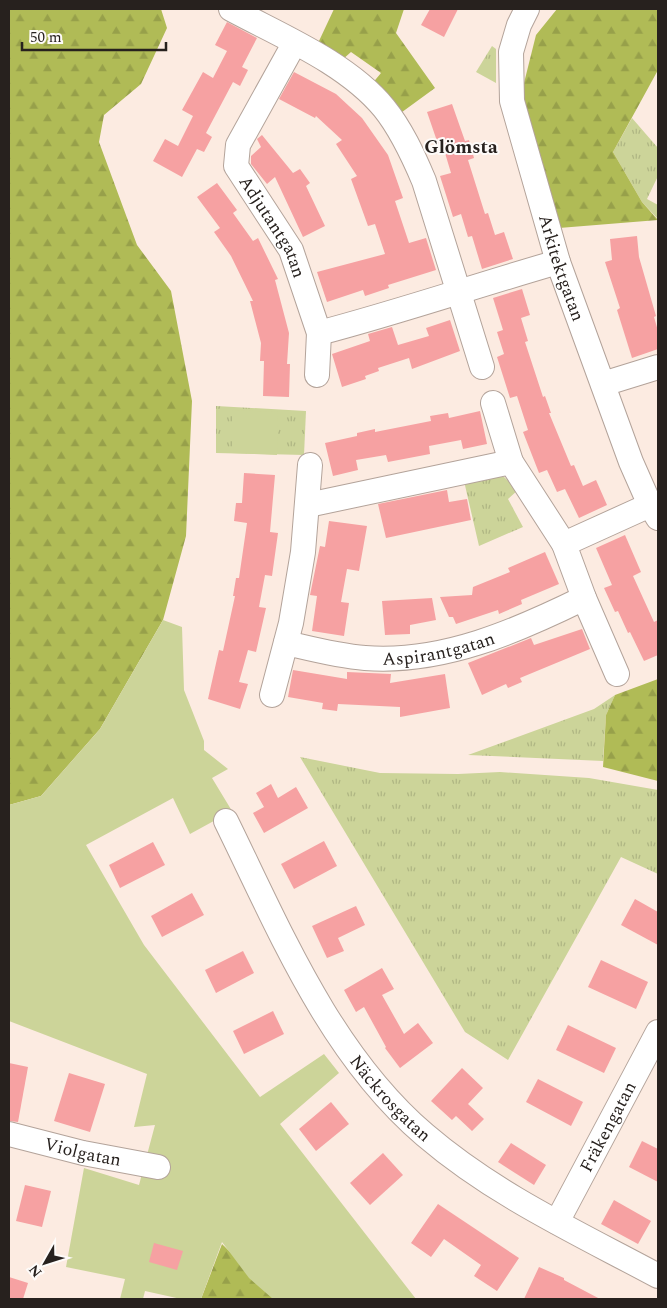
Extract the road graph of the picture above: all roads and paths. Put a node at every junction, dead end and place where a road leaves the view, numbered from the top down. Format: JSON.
{"nodes":[{"id":1,"x":231,"y":9,"type":"edge"},
{"id":2,"x":527,"y":9,"type":"edge"},
{"id":3,"x":294,"y":44,"type":"junction"},
{"id":4,"x":558,"y":262,"type":"junction"},
{"id":5,"x":458,"y":291,"type":"junction"},
{"id":6,"x":319,"y":333,"type":"junction"},
{"id":7,"x":482,"y":367,"type":"dead end"},
{"id":8,"x":658,"y":367,"type":"edge"},
{"id":9,"x":316,"y":375,"type":"dead end"},
{"id":10,"x":603,"y":384,"type":"junction"},
{"id":11,"x":493,"y":403,"type":"dead end"},
{"id":12,"x":512,"y":462,"type":"junction"},
{"id":13,"x":310,"y":465,"type":"dead end"},
{"id":14,"x":308,"y":505,"type":"junction"},
{"id":15,"x":654,"y":512,"type":"edge"},
{"id":16,"x":564,"y":544,"type":"junction"},
{"id":17,"x":584,"y":598,"type":"junction"},
{"id":18,"x":286,"y":643,"type":"junction"},
{"id":19,"x":618,"y":674,"type":"dead end"},
{"id":20,"x":272,"y":694,"type":"dead end"},
{"id":21,"x":226,"y":821,"type":"dead end"},
{"id":22,"x":658,"y":1032,"type":"edge"},
{"id":23,"x":9,"y":1134,"type":"edge"},
{"id":24,"x":158,"y":1167,"type":"dead end"},
{"id":25,"x":557,"y":1222,"type":"junction"},
{"id":26,"x":658,"y":1276,"type":"edge"}],
"edges":[{"from":1,"to":3,"type":"street"},
{"from":2,"to":4,"type":"street","name":"Arkitektgatan"},
{"from":3,"to":5,"type":"street"},
{"from":3,"to":6,"type":"street","name":"Adjutantgatan"},
{"from":4,"to":5,"type":"street"},
{"from":4,"to":10,"type":"street","name":"Arkitektgatan"},
{"from":5,"to":6,"type":"street"},
{"from":5,"to":7,"type":"street"},
{"from":6,"to":9,"type":"street","name":"Adjutantgatan"},
{"from":8,"to":10,"type":"street"},
{"from":10,"to":15,"type":"street","name":"Arkitektgatan"},
{"from":11,"to":12,"type":"street"},
{"from":12,"to":14,"type":"street"},
{"from":12,"to":16,"type":"street"},
{"from":13,"to":14,"type":"street"},
{"from":14,"to":18,"type":"street"},
{"from":15,"to":16,"type":"street"},
{"from":16,"to":17,"type":"street"},
{"from":17,"to":18,"type":"street","name":"Aspirantgatan"},
{"from":17,"to":19,"type":"street"},
{"from":18,"to":20,"type":"street"},
{"from":21,"to":25,"type":"street","name":"Näckrosgatan"},
{"from":22,"to":25,"type":"street","name":"Fräkengatan"},
{"from":23,"to":24,"type":"street","name":"Violgatan"},
{"from":25,"to":26,"type":"street","name":"Näckrosgatan"}]}
